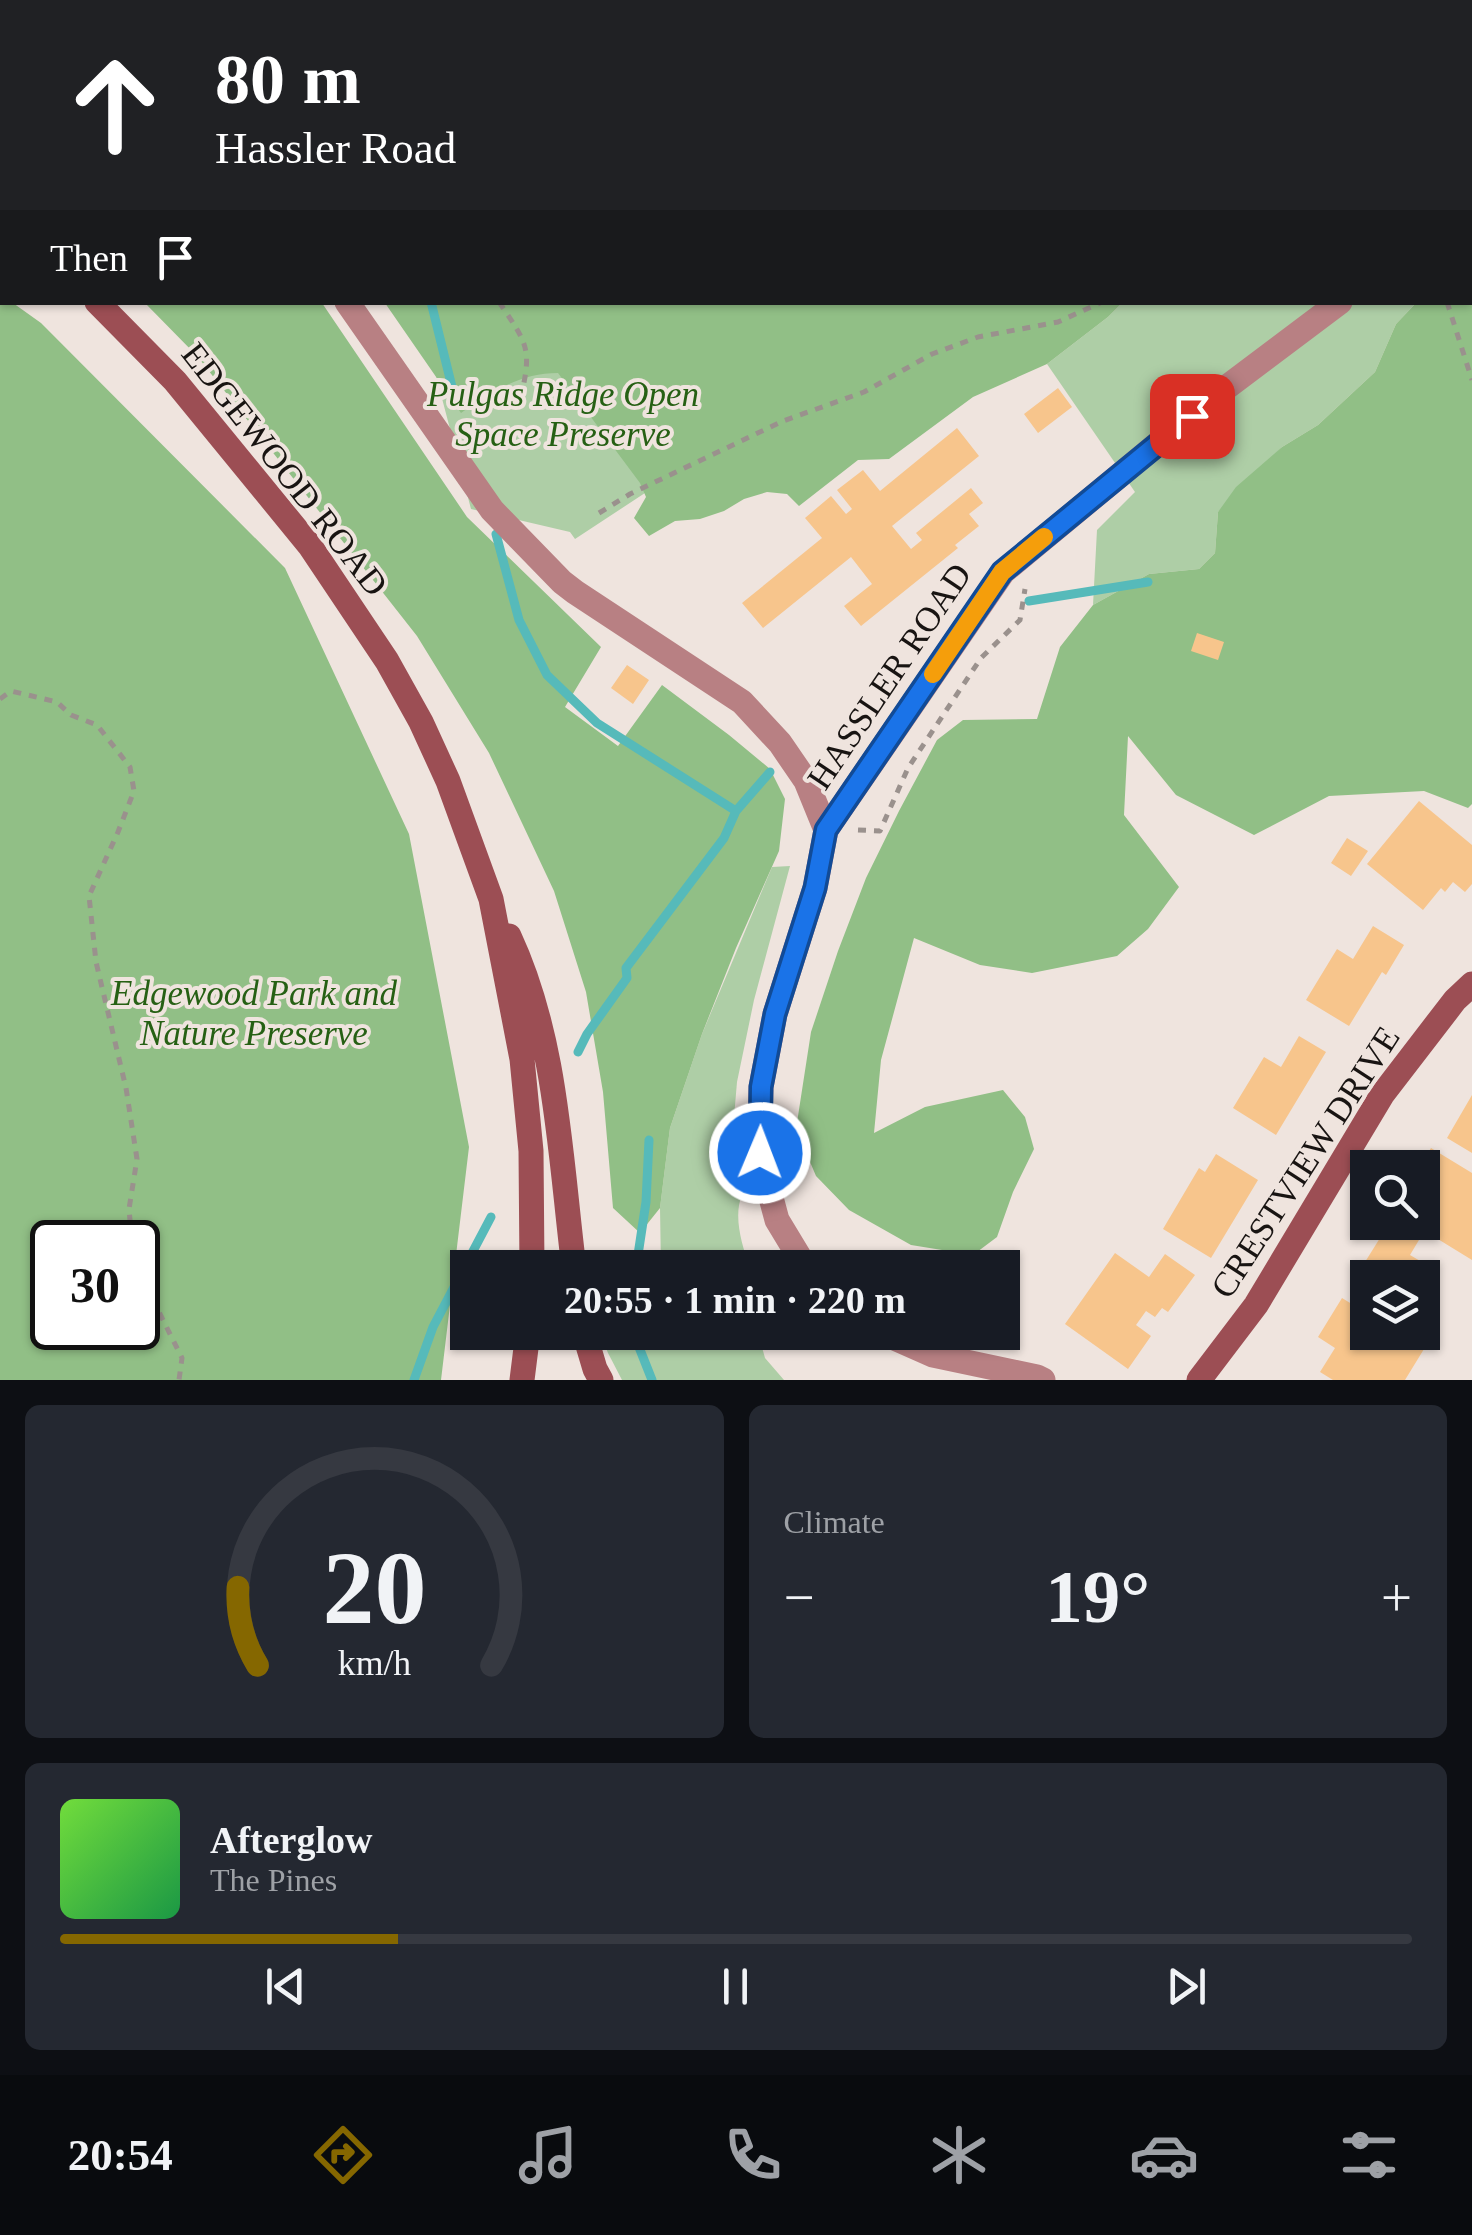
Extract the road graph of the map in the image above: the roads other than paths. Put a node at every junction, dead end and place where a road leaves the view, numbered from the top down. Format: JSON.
{"nodes":[{"id":1,"x":100,"y":305,"type":"edge"},
{"id":2,"x":349,"y":305,"type":"edge"},
{"id":3,"x":1336,"y":305,"type":"edge"},
{"id":4,"x":826,"y":830,"type":"junction"},
{"id":5,"x":492,"y":899,"type":"junction"},
{"id":6,"x":1472,"y":984,"type":"edge"},
{"id":7,"x":533,"y":1250,"type":"edge"},
{"id":8,"x":572,"y":1250,"type":"edge"},
{"id":9,"x":795,"y":1250,"type":"edge"},
{"id":10,"x":526,"y":1350,"type":"edge"},
{"id":11,"x":589,"y":1350,"type":"edge"},
{"id":12,"x":922,"y":1350,"type":"edge"},
{"id":13,"x":522,"y":1380,"type":"edge"},
{"id":14,"x":601,"y":1380,"type":"edge"},
{"id":15,"x":1043,"y":1380,"type":"edge"},
{"id":16,"x":1199,"y":1380,"type":"edge"}],
"edges":[{"from":1,"to":5,"type":"main road","name":"EDGEWOOD ROAD"},
{"from":2,"to":4,"type":"street"},
{"from":3,"to":4,"type":"street","name":"HASSLER ROAD"},
{"from":4,"to":9,"type":"street"},
{"from":5,"to":7,"type":"main road","name":"EDGEWOOD ROAD"},
{"from":5,"to":8,"type":"main road"},
{"from":6,"to":16,"type":"main road","name":"CRESTVIEW DRIVE"},
{"from":10,"to":13,"type":"main road"},
{"from":11,"to":14,"type":"main road"},
{"from":12,"to":15,"type":"street"}]}
